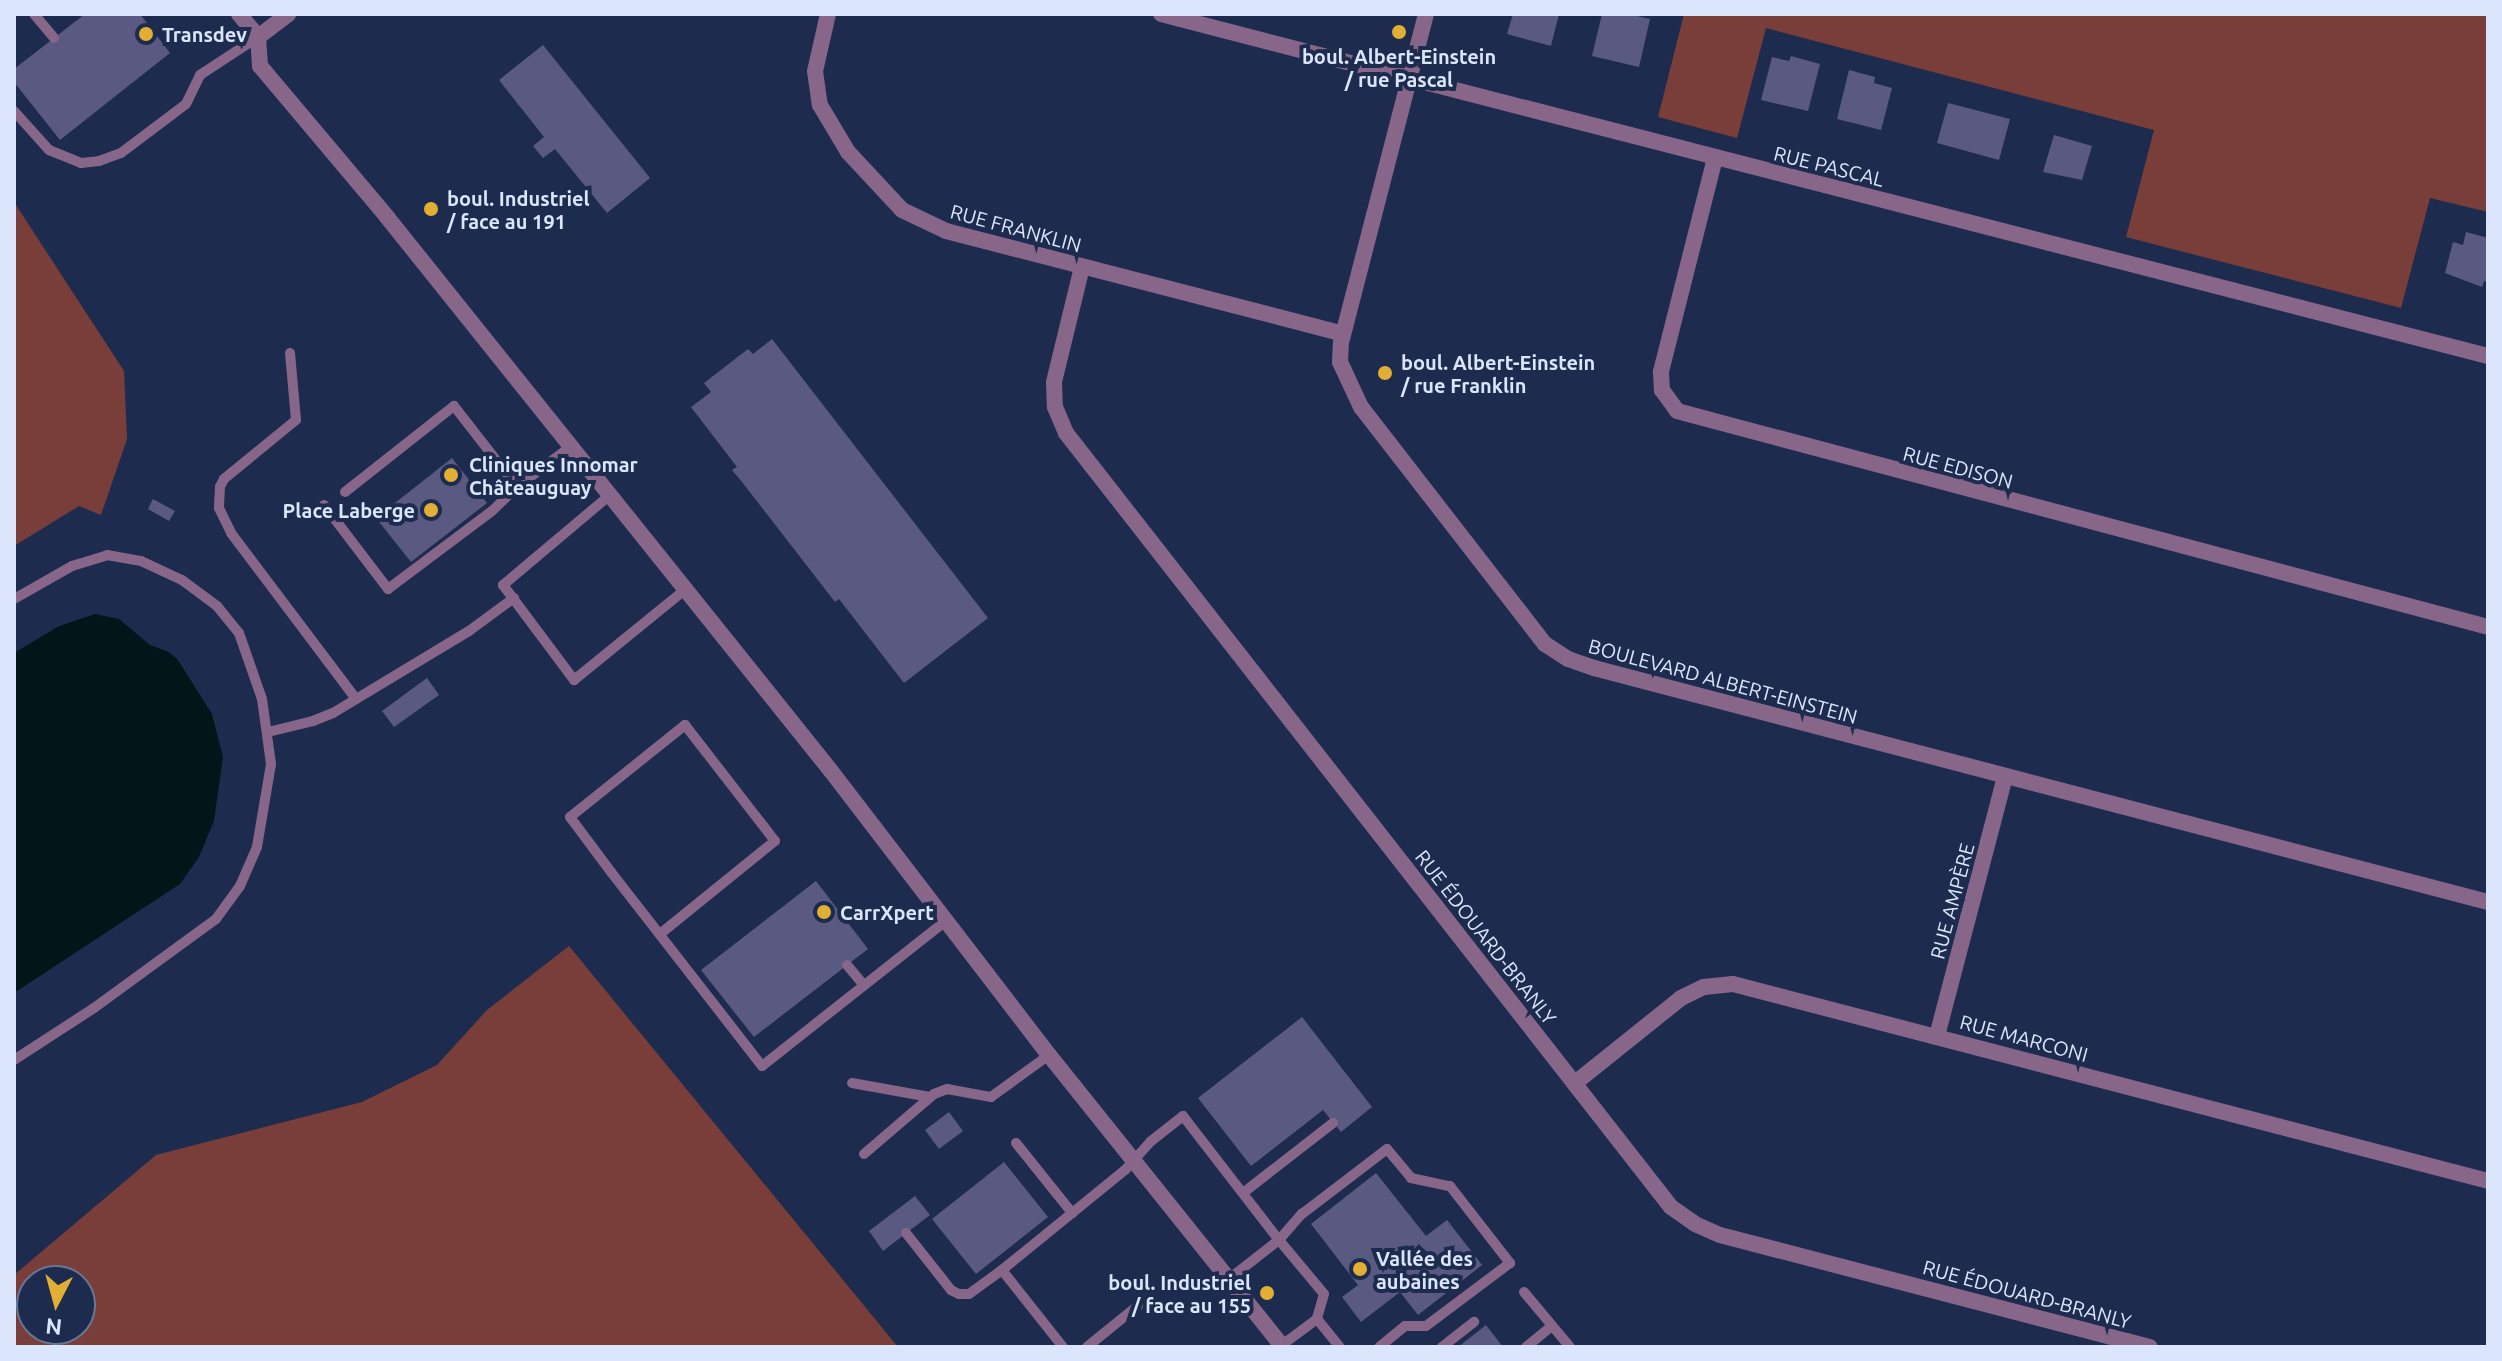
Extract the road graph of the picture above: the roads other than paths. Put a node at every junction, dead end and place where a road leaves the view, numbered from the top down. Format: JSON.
{"nodes":[{"id":1,"x":34,"y":14,"type":"edge"},
{"id":2,"x":239,"y":14,"type":"edge"},
{"id":3,"x":288,"y":14,"type":"edge"},
{"id":4,"x":828,"y":14,"type":"edge"},
{"id":5,"x":1161,"y":14,"type":"edge"},
{"id":6,"x":1426,"y":14,"type":"edge"},
{"id":7,"x":258,"y":37,"type":"junction"},
{"id":8,"x":54,"y":38,"type":"dead end"},
{"id":9,"x":1409,"y":78,"type":"junction"},
{"id":10,"x":14,"y":111,"type":"edge"},
{"id":11,"x":1715,"y":158,"type":"junction"},
{"id":12,"x":1082,"y":267,"type":"junction"},
{"id":13,"x":1343,"y":334,"type":"junction"},
{"id":14,"x":290,"y":353,"type":"dead end"},
{"id":15,"x":2488,"y":356,"type":"edge"},
{"id":16,"x":570,"y":447,"type":"junction"},
{"id":17,"x":517,"y":487,"type":"junction"},
{"id":18,"x":345,"y":492,"type":"dead end"},
{"id":19,"x":610,"y":495,"type":"junction"},
{"id":20,"x":324,"y":505,"type":"dead end"},
{"id":21,"x":686,"y":589,"type":"junction"},
{"id":22,"x":514,"y":598,"type":"junction"},
{"id":23,"x":14,"y":599,"type":"edge"},
{"id":24,"x":2488,"y":627,"type":"edge"},
{"id":25,"x":356,"y":699,"type":"junction"},
{"id":26,"x":268,"y":732,"type":"junction"},
{"id":27,"x":2005,"y":777,"type":"junction"},
{"id":28,"x":2488,"y":902,"type":"edge"},
{"id":29,"x":947,"y":920,"type":"junction"},
{"id":30,"x":660,"y":934,"type":"junction"},
{"id":31,"x":847,"y":965,"type":"dead end"},
{"id":32,"x":864,"y":985,"type":"junction"},
{"id":33,"x":1937,"y":1036,"type":"junction"},
{"id":34,"x":1049,"y":1055,"type":"junction"},
{"id":35,"x":14,"y":1060,"type":"edge"},
{"id":36,"x":852,"y":1083,"type":"dead end"},
{"id":37,"x":1575,"y":1083,"type":"junction"},
{"id":38,"x":930,"y":1097,"type":"junction"},
{"id":39,"x":1333,"y":1123,"type":"dead end"},
{"id":40,"x":1016,"y":1143,"type":"dead end"},
{"id":41,"x":864,"y":1154,"type":"dead end"},
{"id":42,"x":1134,"y":1160,"type":"junction"},
{"id":43,"x":2488,"y":1181,"type":"edge"},
{"id":44,"x":1243,"y":1193,"type":"junction"},
{"id":45,"x":1072,"y":1213,"type":"junction"},
{"id":46,"x":906,"y":1233,"type":"dead end"},
{"id":47,"x":1279,"y":1240,"type":"junction"},
{"id":48,"x":1002,"y":1270,"type":"junction"},
{"id":49,"x":1229,"y":1279,"type":"junction"},
{"id":50,"x":1524,"y":1292,"type":"dead end"},
{"id":51,"x":1140,"y":1304,"type":"dead end"},
{"id":52,"x":1317,"y":1319,"type":"junction"},
{"id":53,"x":1474,"y":1322,"type":"dead end"},
{"id":54,"x":1552,"y":1326,"type":"junction"},
{"id":55,"x":1283,"y":1346,"type":"edge"},
{"id":56,"x":1063,"y":1347,"type":"edge"},
{"id":57,"x":1087,"y":1347,"type":"edge"},
{"id":58,"x":1340,"y":1347,"type":"edge"},
{"id":59,"x":1379,"y":1347,"type":"edge"},
{"id":60,"x":1442,"y":1347,"type":"edge"},
{"id":61,"x":1526,"y":1347,"type":"edge"},
{"id":62,"x":1570,"y":1347,"type":"edge"},
{"id":63,"x":2150,"y":1347,"type":"edge"}],
"edges":[{"from":1,"to":8,"type":"lane"},
{"from":2,"to":7,"type":"street"},
{"from":3,"to":7,"type":"street"},
{"from":4,"to":12,"type":"street","name":"RUE FRANKLIN"},
{"from":5,"to":9,"type":"street","name":"RUE PASCAL"},
{"from":6,"to":9,"type":"street","name":"BOULEVARD ALBERT-EINSTEIN"},
{"from":7,"to":10,"type":"lane"},
{"from":7,"to":16,"type":"street"},
{"from":9,"to":11,"type":"street","name":"RUE PASCAL"},
{"from":9,"to":13,"type":"street","name":"BOULEVARD ALBERT-EINSTEIN"},
{"from":11,"to":15,"type":"street","name":"RUE PASCAL"},
{"from":11,"to":24,"type":"street","name":"RUE EDISON"},
{"from":12,"to":13,"type":"street","name":"RUE FRANKLIN"},
{"from":12,"to":37,"type":"street","name":"RUE ÉDOUARD-BRANLY"},
{"from":13,"to":27,"type":"street","name":"BOULEVARD ALBERT-EINSTEIN"},
{"from":14,"to":25,"type":"lane"},
{"from":16,"to":17,"type":"lane"},
{"from":16,"to":19,"type":"street"},
{"from":17,"to":18,"type":"lane"},
{"from":17,"to":20,"type":"lane"},
{"from":19,"to":21,"type":"street"},
{"from":19,"to":22,"type":"lane"},
{"from":21,"to":22,"type":"lane"},
{"from":21,"to":29,"type":"street"},
{"from":22,"to":25,"type":"lane"},
{"from":23,"to":26,"type":"lane"},
{"from":25,"to":26,"type":"lane"},
{"from":26,"to":35,"type":"lane"},
{"from":27,"to":28,"type":"street","name":"BOULEVARD ALBERT-EINSTEIN"},
{"from":27,"to":33,"type":"street","name":"RUE AMPÈRE"},
{"from":29,"to":32,"type":"lane"},
{"from":29,"to":34,"type":"street"},
{"from":30,"to":30,"type":"lane"},
{"from":30,"to":32,"type":"lane"},
{"from":31,"to":32,"type":"lane"},
{"from":33,"to":37,"type":"street","name":"RUE MARCONI"},
{"from":33,"to":43,"type":"street","name":"RUE MARCONI"},
{"from":34,"to":38,"type":"lane"},
{"from":34,"to":42,"type":"street"},
{"from":36,"to":38,"type":"lane"},
{"from":37,"to":63,"type":"street","name":"RUE ÉDOUARD-BRANLY"},
{"from":38,"to":41,"type":"lane"},
{"from":39,"to":44,"type":"lane"},
{"from":40,"to":45,"type":"lane"},
{"from":42,"to":44,"type":"lane"},
{"from":42,"to":45,"type":"lane"},
{"from":42,"to":49,"type":"street"},
{"from":44,"to":47,"type":"lane"},
{"from":45,"to":48,"type":"lane"},
{"from":46,"to":48,"type":"lane"},
{"from":47,"to":49,"type":"lane"},
{"from":47,"to":52,"type":"lane"},
{"from":47,"to":59,"type":"lane"},
{"from":48,"to":56,"type":"lane"},
{"from":49,"to":55,"type":"street"},
{"from":50,"to":54,"type":"lane"},
{"from":51,"to":57,"type":"lane"},
{"from":52,"to":55,"type":"lane"},
{"from":52,"to":58,"type":"lane"},
{"from":53,"to":60,"type":"lane"},
{"from":54,"to":61,"type":"lane"},
{"from":54,"to":62,"type":"lane"}]}
